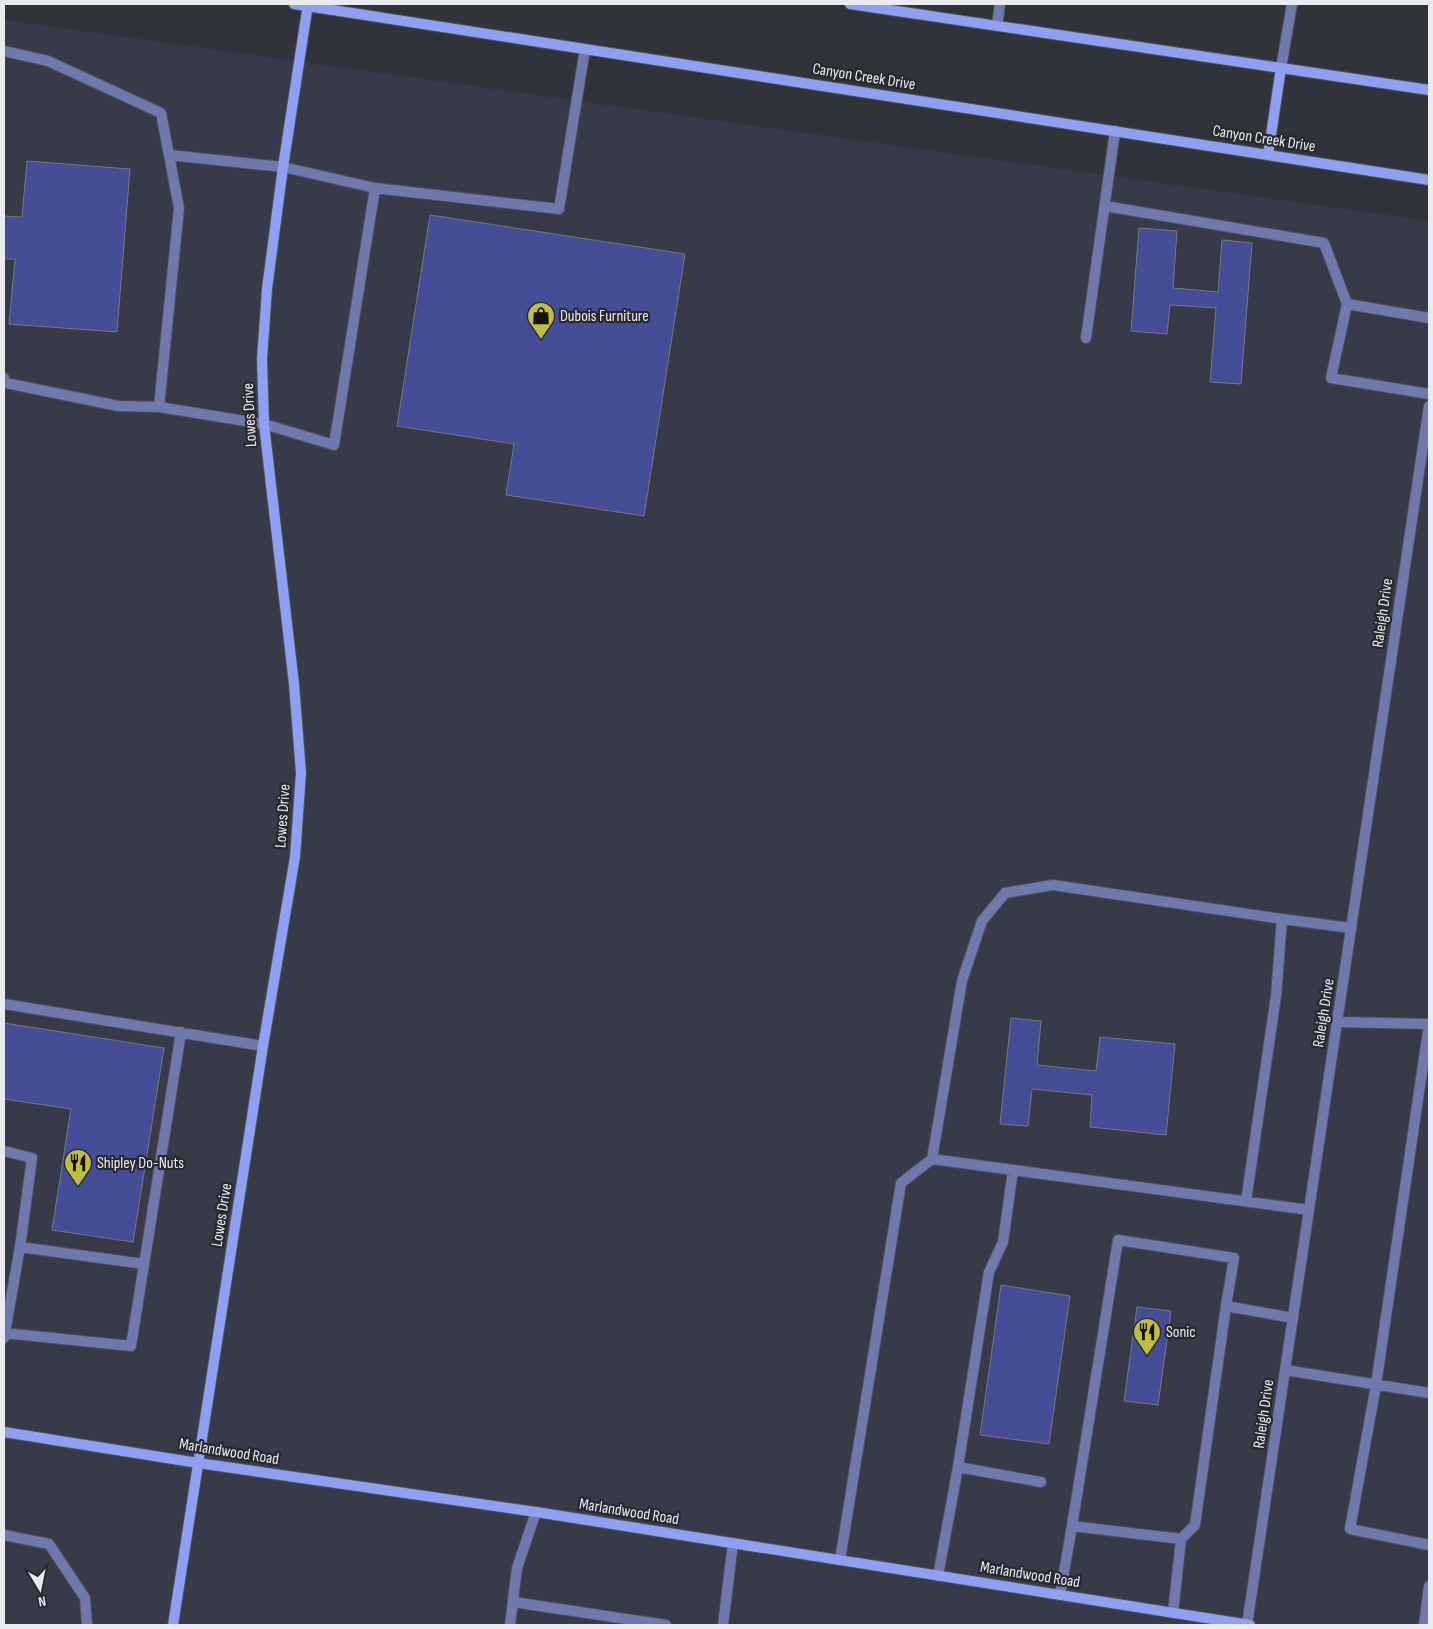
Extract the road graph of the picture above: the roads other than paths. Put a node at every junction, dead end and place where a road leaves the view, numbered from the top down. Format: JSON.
{"nodes":[{"id":1,"x":294,"y":4,"type":"edge"},
{"id":2,"x":850,"y":4,"type":"edge"},
{"id":3,"x":1000,"y":4,"type":"edge"},
{"id":4,"x":1292,"y":4,"type":"edge"},
{"id":5,"x":307,"y":5,"type":"edge"},
{"id":6,"x":997,"y":26,"type":"junction"},
{"id":7,"x":585,"y":49,"type":"junction"},
{"id":8,"x":4,"y":51,"type":"edge"},
{"id":9,"x":1281,"y":68,"type":"junction"},
{"id":10,"x":1429,"y":90,"type":"edge"},
{"id":11,"x":1115,"y":131,"type":"junction"},
{"id":12,"x":169,"y":154,"type":"junction"},
{"id":13,"x":1268,"y":155,"type":"junction"},
{"id":14,"x":283,"y":167,"type":"junction"},
{"id":15,"x":1429,"y":180,"type":"edge"},
{"id":16,"x":375,"y":188,"type":"junction"},
{"id":17,"x":1105,"y":206,"type":"junction"},
{"id":18,"x":1347,"y":304,"type":"junction"},
{"id":19,"x":1429,"y":318,"type":"edge"},
{"id":20,"x":1086,"y":338,"type":"dead end"},
{"id":21,"x":4,"y":378,"type":"edge"},
{"id":22,"x":1429,"y":394,"type":"edge"},
{"id":23,"x":159,"y":406,"type":"junction"},
{"id":24,"x":1429,"y":406,"type":"edge"},
{"id":25,"x":264,"y":424,"type":"junction"},
{"id":26,"x":1282,"y":919,"type":"junction"},
{"id":27,"x":1351,"y":928,"type":"junction"},
{"id":28,"x":4,"y":1004,"type":"edge"},
{"id":29,"x":1338,"y":1022,"type":"junction"},
{"id":30,"x":1429,"y":1024,"type":"edge"},
{"id":31,"x":181,"y":1032,"type":"junction"},
{"id":32,"x":263,"y":1046,"type":"junction"},
{"id":33,"x":4,"y":1151,"type":"edge"},
{"id":34,"x":932,"y":1159,"type":"junction"},
{"id":35,"x":1014,"y":1170,"type":"junction"},
{"id":36,"x":1246,"y":1201,"type":"junction"},
{"id":37,"x":1309,"y":1210,"type":"junction"},
{"id":38,"x":20,"y":1248,"type":"junction"},
{"id":39,"x":144,"y":1264,"type":"junction"},
{"id":40,"x":1226,"y":1306,"type":"junction"},
{"id":41,"x":1293,"y":1318,"type":"junction"},
{"id":42,"x":4,"y":1335,"type":"edge"},
{"id":43,"x":1285,"y":1370,"type":"junction"},
{"id":44,"x":1376,"y":1385,"type":"junction"},
{"id":45,"x":1429,"y":1393,"type":"edge"},
{"id":46,"x":4,"y":1432,"type":"edge"},
{"id":47,"x":198,"y":1463,"type":"junction"},
{"id":48,"x":958,"y":1467,"type":"junction"},
{"id":49,"x":1041,"y":1482,"type":"dead end"},
{"id":50,"x":536,"y":1512,"type":"junction"},
{"id":51,"x":1072,"y":1526,"type":"junction"},
{"id":52,"x":4,"y":1535,"type":"edge"},
{"id":53,"x":1181,"y":1539,"type":"junction"},
{"id":54,"x":732,"y":1543,"type":"junction"},
{"id":55,"x":1429,"y":1545,"type":"edge"},
{"id":56,"x":840,"y":1560,"type":"junction"},
{"id":57,"x":938,"y":1576,"type":"junction"},
{"id":58,"x":1429,"y":1586,"type":"edge"},
{"id":59,"x":1060,"y":1595,"type":"junction"},
{"id":60,"x":513,"y":1602,"type":"junction"},
{"id":61,"x":1173,"y":1613,"type":"junction"},
{"id":62,"x":1189,"y":1620,"type":"edge"},
{"id":63,"x":87,"y":1625,"type":"edge"},
{"id":64,"x":173,"y":1625,"type":"edge"},
{"id":65,"x":510,"y":1625,"type":"edge"},
{"id":66,"x":666,"y":1625,"type":"edge"},
{"id":67,"x":723,"y":1625,"type":"edge"},
{"id":68,"x":1249,"y":1625,"type":"edge"},
{"id":69,"x":1424,"y":1625,"type":"edge"}],
"edges":[{"from":1,"to":5,"type":"street","name":"Canyon Creek Drive"},
{"from":2,"to":6,"type":"street"},
{"from":3,"to":6,"type":"street"},
{"from":4,"to":9,"type":"street"},
{"from":5,"to":7,"type":"street","name":"Canyon Creek Drive"},
{"from":5,"to":14,"type":"street","name":"Lowes Drive"},
{"from":6,"to":9,"type":"street"},
{"from":7,"to":11,"type":"street","name":"Canyon Creek Drive"},
{"from":7,"to":16,"type":"street"},
{"from":8,"to":12,"type":"street"},
{"from":9,"to":10,"type":"street"},
{"from":9,"to":13,"type":"street"},
{"from":11,"to":13,"type":"street","name":"Canyon Creek Drive"},
{"from":11,"to":17,"type":"street"},
{"from":12,"to":14,"type":"street"},
{"from":12,"to":23,"type":"street"},
{"from":13,"to":15,"type":"street","name":"Canyon Creek Drive"},
{"from":14,"to":16,"type":"street"},
{"from":14,"to":25,"type":"street","name":"Lowes Drive"},
{"from":16,"to":25,"type":"street"},
{"from":17,"to":18,"type":"street"},
{"from":17,"to":20,"type":"street"},
{"from":18,"to":19,"type":"street"},
{"from":18,"to":22,"type":"street"},
{"from":21,"to":23,"type":"street"},
{"from":23,"to":25,"type":"street"},
{"from":24,"to":27,"type":"street","name":"Raleigh Drive"},
{"from":25,"to":32,"type":"street","name":"Lowes Drive"},
{"from":26,"to":27,"type":"street"},
{"from":26,"to":34,"type":"street"},
{"from":26,"to":36,"type":"street"},
{"from":27,"to":29,"type":"street","name":"Raleigh Drive"},
{"from":28,"to":31,"type":"street"},
{"from":29,"to":30,"type":"street"},
{"from":29,"to":37,"type":"street","name":"Raleigh Drive"},
{"from":30,"to":44,"type":"street"},
{"from":31,"to":32,"type":"street"},
{"from":31,"to":39,"type":"street"},
{"from":32,"to":47,"type":"street","name":"Lowes Drive"},
{"from":33,"to":38,"type":"street"},
{"from":34,"to":35,"type":"street"},
{"from":34,"to":56,"type":"street"},
{"from":35,"to":36,"type":"street"},
{"from":35,"to":48,"type":"street"},
{"from":36,"to":37,"type":"street"},
{"from":37,"to":41,"type":"street","name":"Raleigh Drive"},
{"from":38,"to":39,"type":"street"},
{"from":38,"to":42,"type":"street"},
{"from":39,"to":42,"type":"street"},
{"from":40,"to":41,"type":"street"},
{"from":40,"to":51,"type":"street"},
{"from":40,"to":53,"type":"street"},
{"from":41,"to":43,"type":"street","name":"Raleigh Drive"},
{"from":43,"to":44,"type":"street"},
{"from":43,"to":68,"type":"street","name":"Raleigh Drive"},
{"from":44,"to":45,"type":"street"},
{"from":44,"to":55,"type":"street"},
{"from":46,"to":47,"type":"street","name":"Marlandwood Road"},
{"from":47,"to":50,"type":"street","name":"Marlandwood Road"},
{"from":47,"to":64,"type":"street","name":"Lowes Drive"},
{"from":48,"to":49,"type":"street"},
{"from":48,"to":57,"type":"street"},
{"from":50,"to":54,"type":"street","name":"Marlandwood Road"},
{"from":50,"to":60,"type":"street"},
{"from":51,"to":53,"type":"street"},
{"from":51,"to":59,"type":"street"},
{"from":52,"to":63,"type":"street"},
{"from":53,"to":61,"type":"street"},
{"from":54,"to":56,"type":"street","name":"Marlandwood Road"},
{"from":54,"to":67,"type":"street"},
{"from":56,"to":57,"type":"street","name":"Marlandwood Road"},
{"from":57,"to":59,"type":"street","name":"Marlandwood Road"},
{"from":58,"to":69,"type":"street"},
{"from":59,"to":61,"type":"street","name":"Marlandwood Road"},
{"from":60,"to":65,"type":"street"},
{"from":60,"to":66,"type":"street"},
{"from":61,"to":62,"type":"street","name":"Marlandwood Road"},
{"from":62,"to":68,"type":"street","name":"Marlandwood Road"}]}
